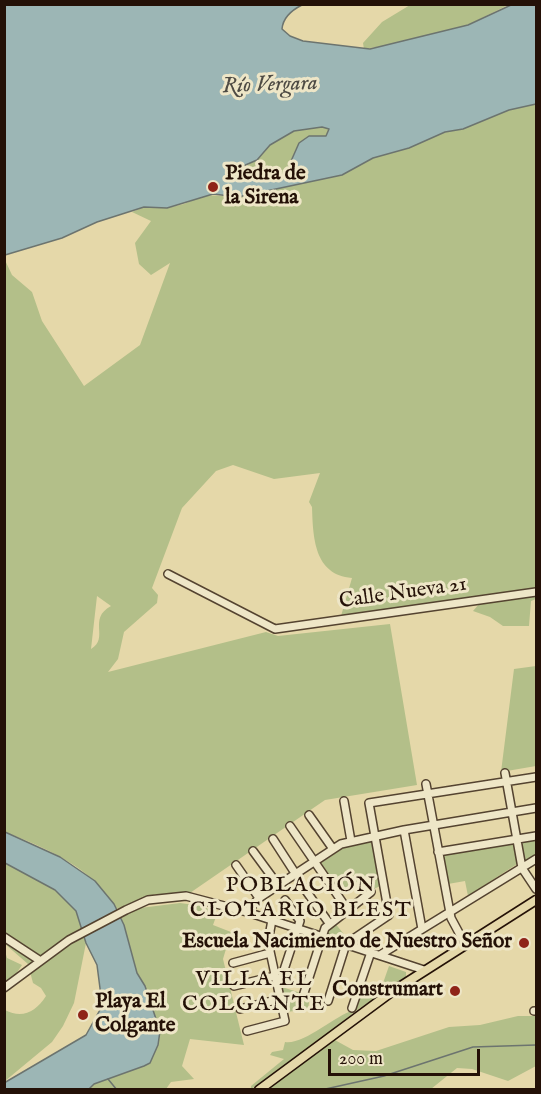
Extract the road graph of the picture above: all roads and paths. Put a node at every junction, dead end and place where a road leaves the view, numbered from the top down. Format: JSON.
{"nodes":[{"id":1,"x":168,"y":574,"type":"dead end"},
{"id":2,"x":537,"y":592,"type":"edge"},
{"id":3,"x":505,"y":773,"type":"dead end"},
{"id":4,"x":537,"y":777,"type":"edge"},
{"id":5,"x":506,"y":782,"type":"junction"},
{"id":6,"x":426,"y":788,"type":"junction"},
{"id":7,"x":344,"y":801,"type":"dead end"},
{"id":8,"x":537,"y":808,"type":"edge"},
{"id":9,"x":511,"y":812,"type":"junction"},
{"id":10,"x":309,"y":816,"type":"dead end"},
{"id":11,"x":433,"y":825,"type":"junction"},
{"id":12,"x":290,"y":826,"type":"dead end"},
{"id":13,"x":404,"y":830,"type":"junction"},
{"id":14,"x":375,"y":836,"type":"junction"},
{"id":15,"x":537,"y":836,"type":"edge"},
{"id":16,"x":273,"y":838,"type":"dead end"},
{"id":17,"x":516,"y":840,"type":"junction"},
{"id":18,"x":351,"y":841,"type":"junction"},
{"id":19,"x":333,"y":849,"type":"junction"},
{"id":20,"x":253,"y":851,"type":"dead end"},
{"id":21,"x":438,"y":852,"type":"junction"},
{"id":22,"x":537,"y":859,"type":"edge"},
{"id":23,"x":314,"y":861,"type":"junction"},
{"id":24,"x":236,"y":865,"type":"dead end"},
{"id":25,"x":522,"y":868,"type":"junction"},
{"id":26,"x":295,"y":873,"type":"junction"},
{"id":27,"x":278,"y":885,"type":"junction"},
{"id":28,"x":304,"y":888,"type":"dead end"},
{"id":29,"x":537,"y":889,"type":"edge"},
{"id":30,"x":371,"y":892,"type":"dead end"},
{"id":31,"x":259,"y":898,"type":"junction"},
{"id":32,"x":285,"y":900,"type":"dead end"},
{"id":33,"x":537,"y":900,"type":"edge"},
{"id":34,"x":347,"y":909,"type":"junction"},
{"id":35,"x":450,"y":911,"type":"junction"},
{"id":36,"x":247,"y":912,"type":"junction"},
{"id":37,"x":272,"y":920,"type":"junction"},
{"id":38,"x":329,"y":923,"type":"junction"},
{"id":39,"x":299,"y":929,"type":"junction"},
{"id":40,"x":422,"y":929,"type":"junction"},
{"id":41,"x":322,"y":936,"type":"junction"},
{"id":42,"x":4,"y":937,"type":"edge"},
{"id":43,"x":346,"y":944,"type":"junction"},
{"id":44,"x":465,"y":944,"type":"junction"},
{"id":45,"x":371,"y":952,"type":"junction"},
{"id":46,"x":270,"y":953,"type":"junction"},
{"id":47,"x":380,"y":955,"type":"junction"},
{"id":48,"x":39,"y":960,"type":"junction"},
{"id":49,"x":232,"y":963,"type":"dead end"},
{"id":50,"x":424,"y":970,"type":"junction"},
{"id":51,"x":275,"y":976,"type":"junction"},
{"id":52,"x":234,"y":986,"type":"dead end"},
{"id":53,"x":4,"y":988,"type":"edge"},
{"id":54,"x":278,"y":988,"type":"junction"},
{"id":55,"x":304,"y":993,"type":"dead end"},
{"id":56,"x":280,"y":999,"type":"junction"},
{"id":57,"x":328,"y":1000,"type":"dead end"},
{"id":58,"x":352,"y":1008,"type":"dead end"},
{"id":59,"x":240,"y":1009,"type":"dead end"},
{"id":60,"x":247,"y":1031,"type":"dead end"},
{"id":61,"x":259,"y":1089,"type":"edge"}],
"edges":[{"from":1,"to":2,"type":"street","name":"Calle Nueva 21"},
{"from":3,"to":5,"type":"street"},
{"from":4,"to":5,"type":"street"},
{"from":5,"to":6,"type":"street"},
{"from":5,"to":9,"type":"street"},
{"from":6,"to":11,"type":"street"},
{"from":6,"to":14,"type":"street"},
{"from":7,"to":18,"type":"street"},
{"from":8,"to":9,"type":"street"},
{"from":9,"to":11,"type":"street"},
{"from":9,"to":17,"type":"street"},
{"from":10,"to":19,"type":"street"},
{"from":11,"to":13,"type":"street"},
{"from":11,"to":21,"type":"street"},
{"from":12,"to":23,"type":"street"},
{"from":13,"to":14,"type":"street"},
{"from":13,"to":40,"type":"street"},
{"from":14,"to":18,"type":"street"},
{"from":14,"to":43,"type":"street"},
{"from":15,"to":17,"type":"street"},
{"from":16,"to":26,"type":"street"},
{"from":17,"to":21,"type":"street"},
{"from":17,"to":25,"type":"street"},
{"from":18,"to":19,"type":"street"},
{"from":19,"to":23,"type":"street"},
{"from":20,"to":27,"type":"street"},
{"from":21,"to":35,"type":"street"},
{"from":22,"to":25,"type":"street"},
{"from":23,"to":26,"type":"street"},
{"from":23,"to":34,"type":"street"},
{"from":24,"to":31,"type":"street"},
{"from":25,"to":29,"type":"street"},
{"from":25,"to":35,"type":"street"},
{"from":26,"to":27,"type":"street"},
{"from":27,"to":31,"type":"street"},
{"from":28,"to":38,"type":"street"},
{"from":30,"to":34,"type":"street"},
{"from":31,"to":36,"type":"street"},
{"from":32,"to":39,"type":"street"},
{"from":33,"to":44,"type":"main road"},
{"from":34,"to":38,"type":"street"},
{"from":35,"to":40,"type":"street"},
{"from":35,"to":44,"type":"street"},
{"from":36,"to":37,"type":"street"},
{"from":36,"to":48,"type":"street"},
{"from":37,"to":39,"type":"street"},
{"from":37,"to":46,"type":"street"},
{"from":38,"to":41,"type":"street"},
{"from":39,"to":41,"type":"street"},
{"from":39,"to":54,"type":"street"},
{"from":40,"to":47,"type":"street"},
{"from":41,"to":43,"type":"street"},
{"from":41,"to":55,"type":"street"},
{"from":42,"to":48,"type":"street"},
{"from":43,"to":45,"type":"street"},
{"from":43,"to":57,"type":"street"},
{"from":44,"to":50,"type":"main road"},
{"from":45,"to":47,"type":"street"},
{"from":45,"to":58,"type":"street"},
{"from":46,"to":49,"type":"street"},
{"from":46,"to":51,"type":"street"},
{"from":47,"to":50,"type":"street"},
{"from":48,"to":53,"type":"street"},
{"from":50,"to":61,"type":"main road"},
{"from":51,"to":52,"type":"street"},
{"from":51,"to":54,"type":"street"},
{"from":54,"to":56,"type":"street"},
{"from":56,"to":59,"type":"street"},
{"from":56,"to":60,"type":"street"}]}
